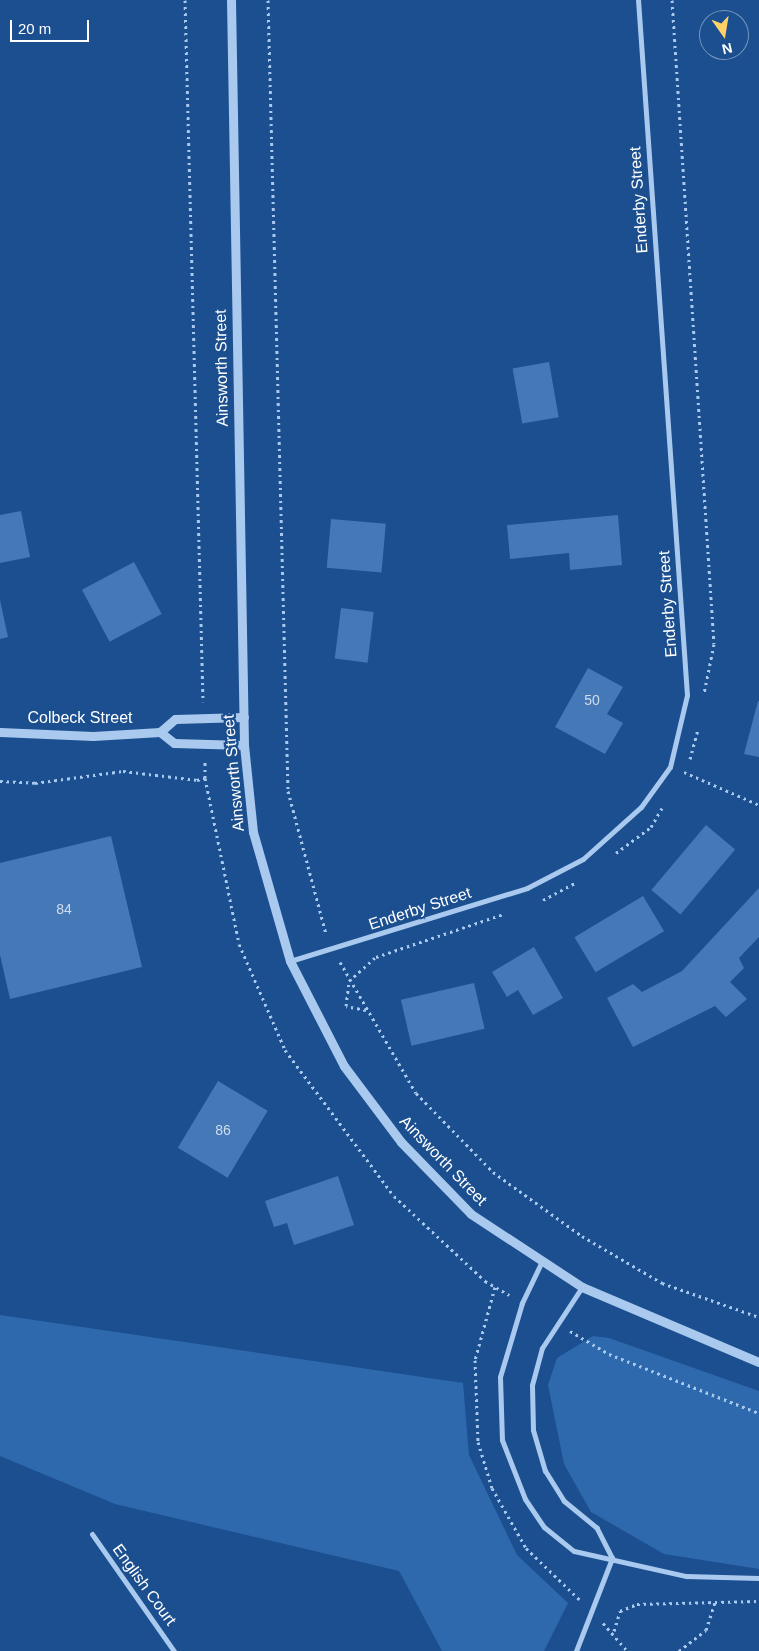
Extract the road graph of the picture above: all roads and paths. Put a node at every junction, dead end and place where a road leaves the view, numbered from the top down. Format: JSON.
{"nodes":[{"id":1,"x":185,"y":0,"type":"edge"},
{"id":2,"x":231,"y":0,"type":"edge"},
{"id":3,"x":268,"y":0,"type":"edge"},
{"id":4,"x":638,"y":0,"type":"edge"},
{"id":5,"x":672,"y":0,"type":"edge"},
{"id":6,"x":702,"y":703,"type":"dead end"},
{"id":7,"x":244,"y":717,"type":"junction"},
{"id":8,"x":204,"y":718,"type":"junction"},
{"id":9,"x":699,"y":722,"type":"dead end"},
{"id":10,"x":0,"y":732,"type":"edge"},
{"id":11,"x":160,"y":732,"type":"junction"},
{"id":12,"x":205,"y":744,"type":"junction"},
{"id":13,"x":244,"y":744,"type":"junction"},
{"id":14,"x":670,"y":766,"type":"junction"},
{"id":15,"x":682,"y":772,"type":"junction"},
{"id":16,"x":678,"y":780,"type":"dead end"},
{"id":17,"x":0,"y":781,"type":"edge"},
{"id":18,"x":665,"y":804,"type":"dead end"},
{"id":19,"x":759,"y":805,"type":"edge"},
{"id":20,"x":611,"y":857,"type":"dead end"},
{"id":21,"x":579,"y":881,"type":"dead end"},
{"id":22,"x":537,"y":902,"type":"dead end"},
{"id":23,"x":512,"y":911,"type":"dead end"},
{"id":24,"x":334,"y":950,"type":"junction"},
{"id":25,"x":290,"y":961,"type":"junction"},
{"id":26,"x":349,"y":981,"type":"junction"},
{"id":27,"x":366,"y":1010,"type":"junction"},
{"id":28,"x":542,"y":1261,"type":"junction"},
{"id":29,"x":582,"y":1287,"type":"junction"},
{"id":30,"x":759,"y":1317,"type":"edge"},
{"id":31,"x":608,"y":1354,"type":"dead end"},
{"id":32,"x":759,"y":1362,"type":"edge"},
{"id":33,"x":759,"y":1413,"type":"edge"},
{"id":34,"x":92,"y":1534,"type":"dead end"},
{"id":35,"x":612,"y":1558,"type":"junction"},
{"id":36,"x":759,"y":1578,"type":"edge"},
{"id":37,"x":716,"y":1600,"type":"junction"},
{"id":38,"x":759,"y":1601,"type":"edge"},
{"id":39,"x":614,"y":1631,"type":"dead end"},
{"id":40,"x":174,"y":1651,"type":"edge"},
{"id":41,"x":576,"y":1651,"type":"edge"},
{"id":42,"x":679,"y":1651,"type":"edge"}],
"edges":[{"from":1,"to":8,"type":"path"},
{"from":2,"to":7,"type":"street","name":"Ainsworth Street"},
{"from":3,"to":24,"type":"path"},
{"from":4,"to":14,"type":"street","name":"Enderby Street"},
{"from":5,"to":6,"type":"path"},
{"from":7,"to":8,"type":"street","name":"Colbeck Street"},
{"from":7,"to":13,"type":"street","name":"Ainsworth Street"},
{"from":8,"to":11,"type":"street","name":"Colbeck Street"},
{"from":9,"to":15,"type":"path"},
{"from":10,"to":11,"type":"street","name":"Colbeck Street"},
{"from":11,"to":12,"type":"street"},
{"from":12,"to":13,"type":"street"},
{"from":12,"to":17,"type":"path"},
{"from":13,"to":25,"type":"street","name":"Ainsworth Street"},
{"from":14,"to":15,"type":"path"},
{"from":14,"to":24,"type":"street","name":"Enderby Street"},
{"from":15,"to":16,"type":"path"},
{"from":15,"to":19,"type":"path"},
{"from":18,"to":20,"type":"path"},
{"from":21,"to":22,"type":"path"},
{"from":23,"to":26,"type":"path"},
{"from":24,"to":25,"type":"street","name":"Enderby Street"},
{"from":24,"to":26,"type":"path"},
{"from":25,"to":28,"type":"street","name":"Ainsworth Street"},
{"from":26,"to":27,"type":"path"},
{"from":26,"to":27,"type":"path"},
{"from":27,"to":30,"type":"path"},
{"from":28,"to":29,"type":"street","name":"Ainsworth Street"},
{"from":28,"to":35,"type":"street"},
{"from":29,"to":32,"type":"street","name":"Ainsworth Street"},
{"from":29,"to":35,"type":"street"},
{"from":31,"to":33,"type":"path"},
{"from":34,"to":40,"type":"street","name":"English Court"},
{"from":35,"to":36,"type":"street"},
{"from":35,"to":41,"type":"street"},
{"from":37,"to":38,"type":"path"},
{"from":37,"to":39,"type":"path"},
{"from":37,"to":42,"type":"path"}]}
